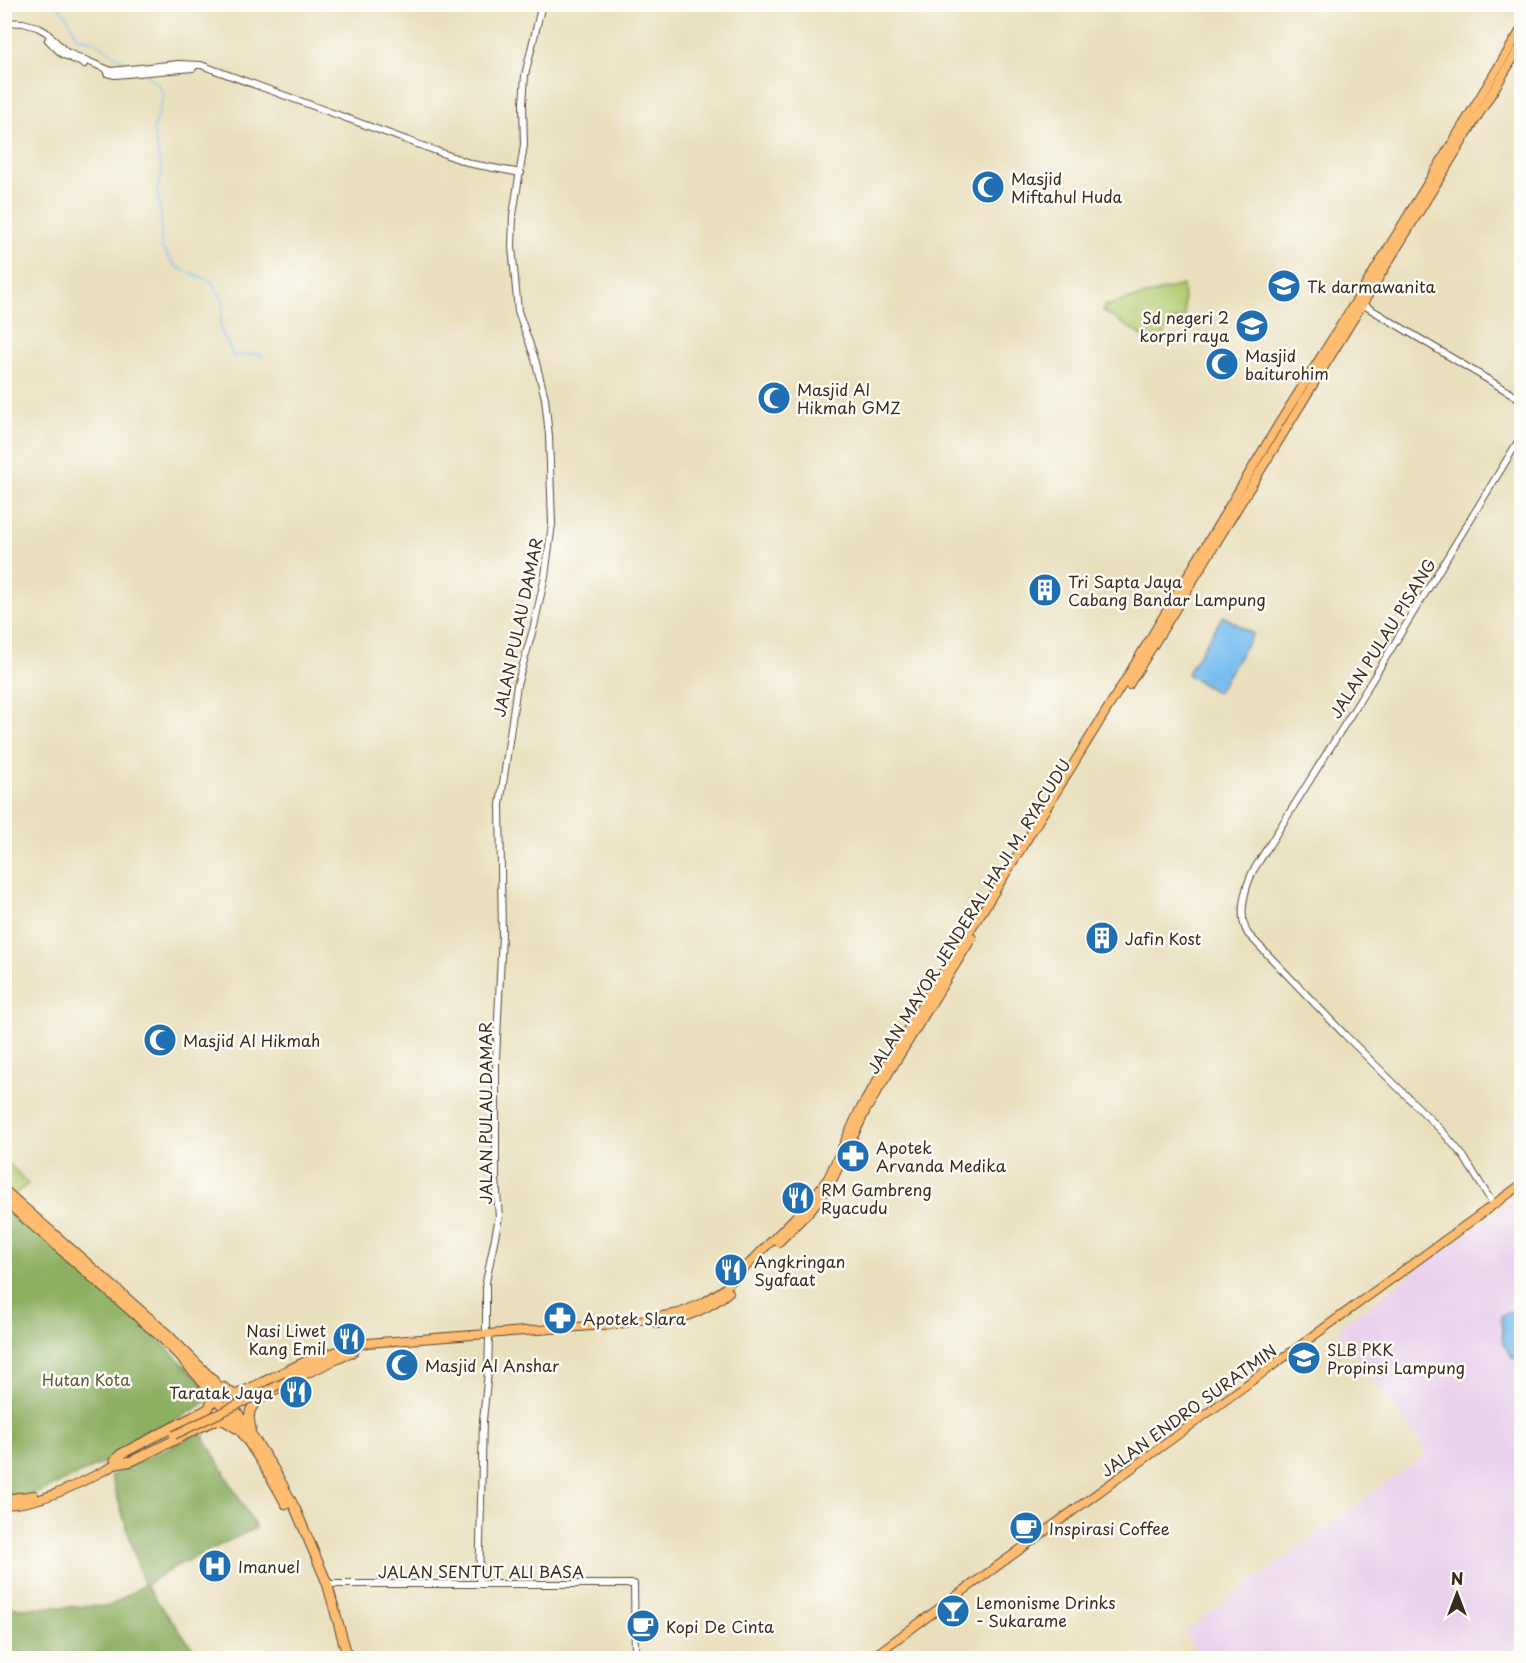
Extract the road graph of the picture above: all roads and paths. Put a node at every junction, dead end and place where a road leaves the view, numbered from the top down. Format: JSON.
{"nodes":[{"id":1,"x":542,"y":4,"type":"edge"},
{"id":2,"x":4,"y":24,"type":"edge"},
{"id":3,"x":1521,"y":28,"type":"edge"},
{"id":4,"x":1521,"y":44,"type":"edge"},
{"id":5,"x":1472,"y":117,"type":"junction"},
{"id":6,"x":521,"y":173,"type":"junction"},
{"id":7,"x":1362,"y":304,"type":"junction"},
{"id":8,"x":1322,"y":362,"type":"junction"},
{"id":9,"x":1315,"y":374,"type":"junction"},
{"id":10,"x":1521,"y":400,"type":"edge"},
{"id":11,"x":1521,"y":435,"type":"edge"},
{"id":12,"x":1174,"y":606,"type":"junction"},
{"id":13,"x":1169,"y":615,"type":"junction"},
{"id":14,"x":1063,"y":786,"type":"junction"},
{"id":15,"x":958,"y":955,"type":"junction"},
{"id":16,"x":910,"y":1032,"type":"junction"},
{"id":17,"x":1521,"y":1184,"type":"edge"},
{"id":18,"x":4,"y":1190,"type":"edge"},
{"id":19,"x":4,"y":1200,"type":"edge"},
{"id":20,"x":1493,"y":1204,"type":"junction"},
{"id":21,"x":113,"y":1290,"type":"junction"},
{"id":22,"x":488,"y":1336,"type":"junction"},
{"id":23,"x":351,"y":1349,"type":"junction"},
{"id":24,"x":209,"y":1382,"type":"junction"},
{"id":25,"x":243,"y":1393,"type":"junction"},
{"id":26,"x":264,"y":1397,"type":"junction"},
{"id":27,"x":208,"y":1409,"type":"junction"},
{"id":28,"x":215,"y":1420,"type":"junction"},
{"id":29,"x":249,"y":1436,"type":"junction"},
{"id":30,"x":116,"y":1462,"type":"junction"},
{"id":31,"x":4,"y":1499,"type":"edge"},
{"id":32,"x":4,"y":1505,"type":"edge"},
{"id":33,"x":327,"y":1583,"type":"junction"},
{"id":34,"x":479,"y":1584,"type":"junction"},
{"id":35,"x":342,"y":1659,"type":"edge"},
{"id":36,"x":348,"y":1659,"type":"edge"},
{"id":37,"x":635,"y":1659,"type":"edge"},
{"id":38,"x":871,"y":1659,"type":"edge"}],
"edges":[{"from":1,"to":6,"type":"street","name":"JALAN PULAU DAMAR"},
{"from":2,"to":6,"type":"street"},
{"from":3,"to":5,"type":"main road","name":"JALAN MAYOR JENDERAL HAJI M. RYACUDU"},
{"from":4,"to":5,"type":"main road"},
{"from":5,"to":7,"type":"main road","name":"JALAN MAYOR JENDERAL HAJI M. RYACUDU"},
{"from":5,"to":8,"type":"main road","name":"JALAN MAYOR JENDERAL HAJI M. RYACUDU"},
{"from":6,"to":22,"type":"street","name":"JALAN PULAU DAMAR"},
{"from":7,"to":8,"type":"main road","name":"JALAN MAYOR JENDERAL HAJI M. RYACUDU"},
{"from":7,"to":10,"type":"street"},
{"from":8,"to":9,"type":"main road","name":"JALAN MAYOR JENDERAL HAJI M. RYACUDU"},
{"from":9,"to":12,"type":"main road","name":"JALAN MAYOR JENDERAL HAJI M. RYACUDU"},
{"from":9,"to":12,"type":"main road","name":"JALAN MAYOR JENDERAL HAJI M. RYACUDU"},
{"from":11,"to":20,"type":"street","name":"JALAN PULAU PISANG"},
{"from":12,"to":13,"type":"main road","name":"JALAN MAYOR JENDERAL HAJI M. RYACUDU"},
{"from":13,"to":14,"type":"main road","name":"JALAN MAYOR JENDERAL HAJI M. RYACUDU"},
{"from":13,"to":14,"type":"main road","name":"JALAN MAYOR JENDERAL HAJI M. RYACUDU"},
{"from":14,"to":15,"type":"main road","name":"JALAN MAYOR JENDERAL HAJI M. RYACUDU"},
{"from":15,"to":16,"type":"main road","name":"JALAN MAYOR JENDERAL HAJI M. RYACUDU"},
{"from":15,"to":16,"type":"main road","name":"JALAN MAYOR JENDERAL HAJI M. RYACUDU"},
{"from":16,"to":22,"type":"main road","name":"JALAN MAYOR JENDERAL HAJI M. RYACUDU"},
{"from":17,"to":20,"type":"main road","name":"JALAN ENDRO SURATMIN"},
{"from":18,"to":21,"type":"highway"},
{"from":19,"to":21,"type":"highway"},
{"from":20,"to":38,"type":"main road","name":"JALAN ENDRO SURATMIN"},
{"from":21,"to":24,"type":"highway"},
{"from":22,"to":23,"type":"main road","name":"JALAN MAYOR JENDERAL HAJI M. RYACUDU"},
{"from":22,"to":34,"type":"street","name":"JALAN PULAU DAMAR"},
{"from":23,"to":25,"type":"highway"},
{"from":23,"to":26,"type":"highway"},
{"from":23,"to":30,"type":"main road","name":"JALAN MAYOR JENDERAL HAJI M. RYACUDU","bridge":true},
{"from":24,"to":25,"type":"highway"},
{"from":24,"to":27,"type":"highway"},
{"from":24,"to":29,"type":"highway"},
{"from":25,"to":26,"type":"highway"},
{"from":26,"to":29,"type":"highway"},
{"from":27,"to":28,"type":"highway"},
{"from":27,"to":30,"type":"highway"},
{"from":28,"to":29,"type":"highway"},
{"from":28,"to":30,"type":"highway"},
{"from":29,"to":33,"type":"highway"},
{"from":29,"to":35,"type":"highway"},
{"from":30,"to":31,"type":"main road"},
{"from":30,"to":32,"type":"main road"},
{"from":33,"to":34,"type":"street","name":"JALAN SENTUT ALI BASA"},
{"from":33,"to":36,"type":"highway"},
{"from":34,"to":37,"type":"street","name":"JALAN SENTUT ALI BASA"}]}
